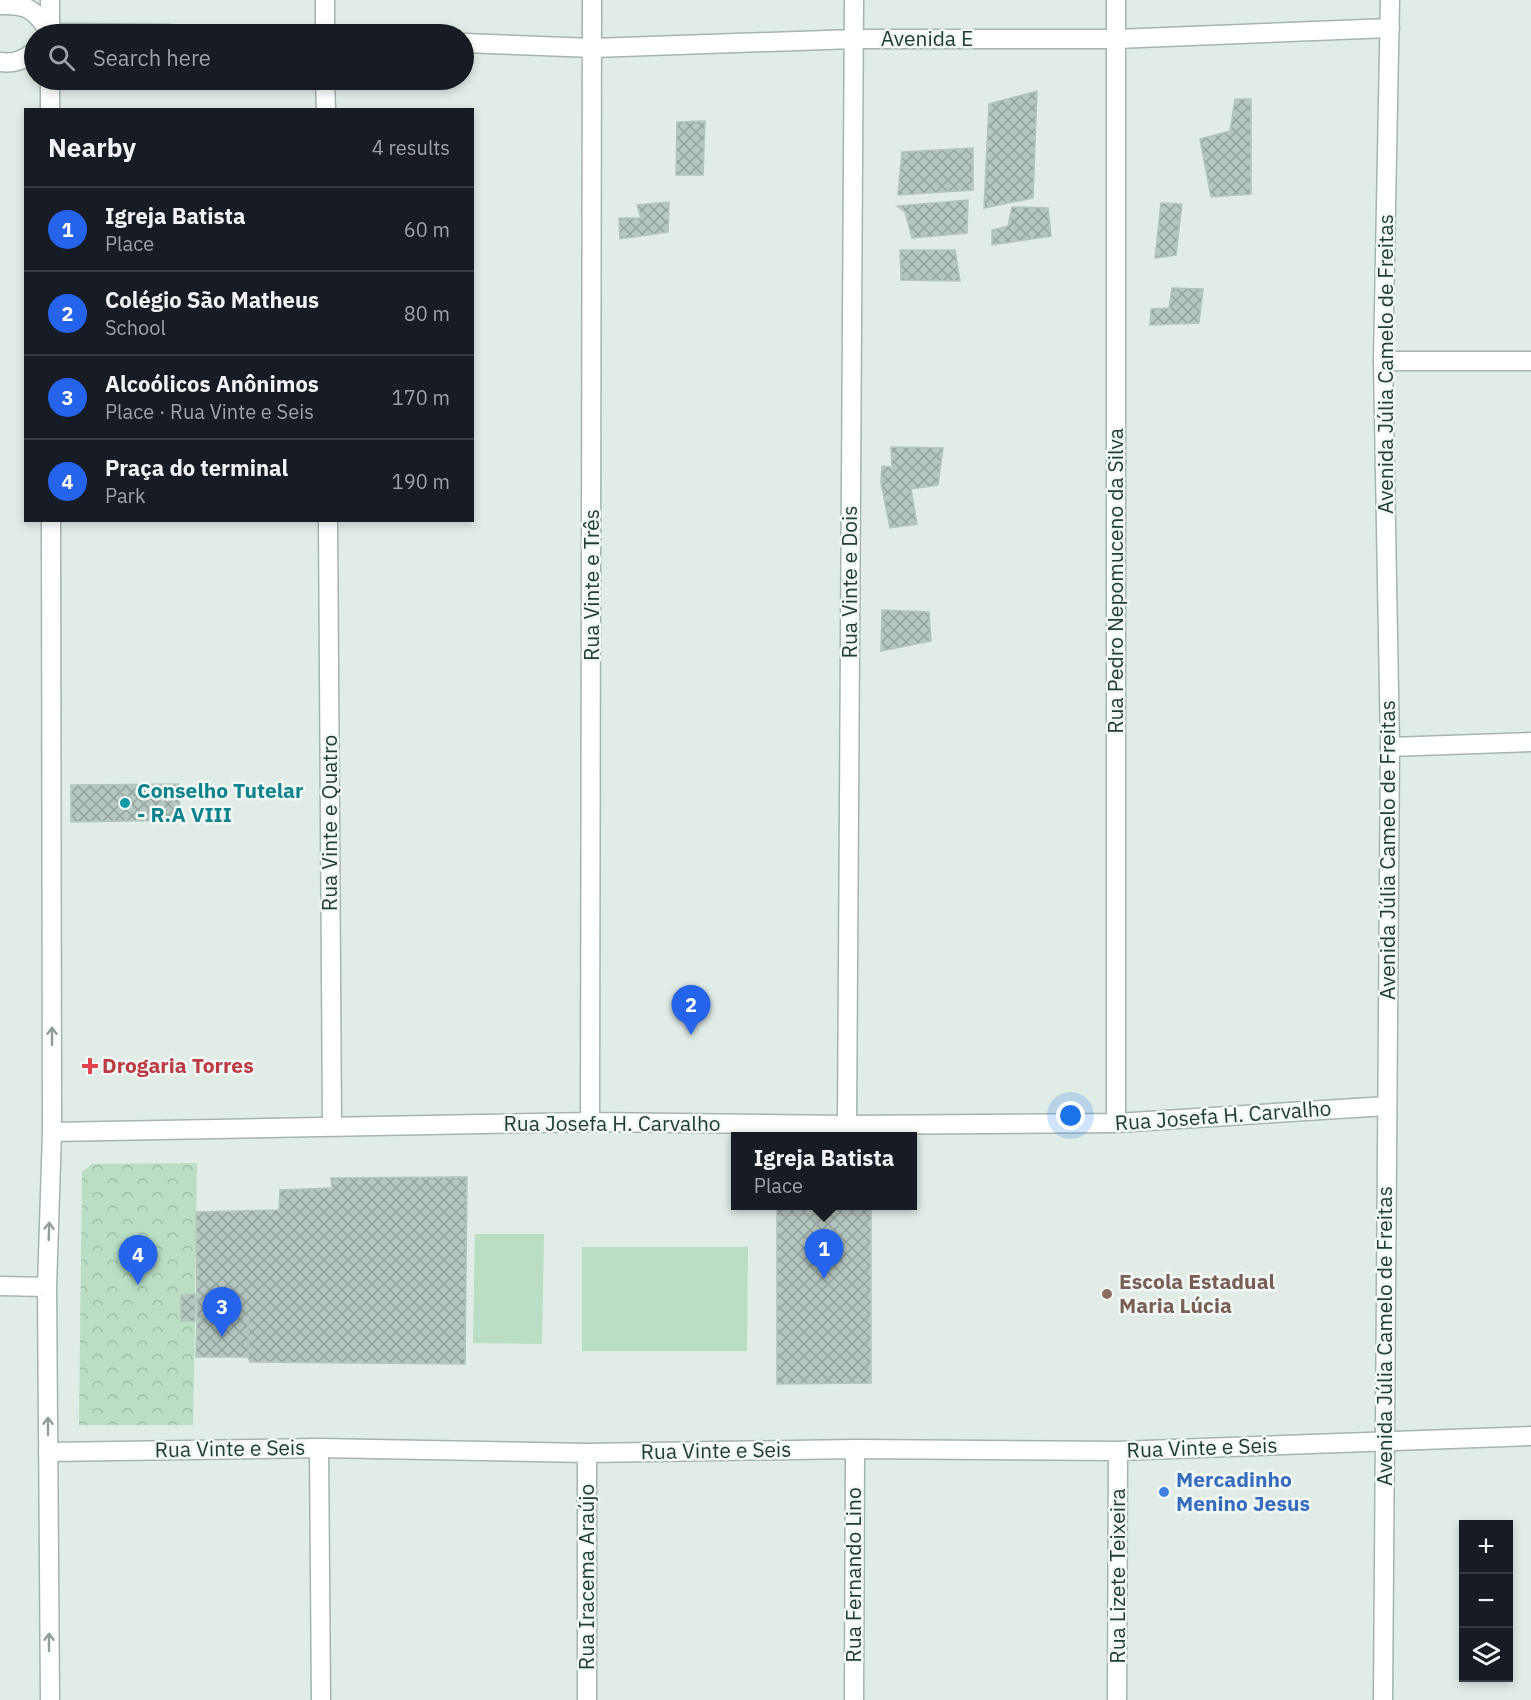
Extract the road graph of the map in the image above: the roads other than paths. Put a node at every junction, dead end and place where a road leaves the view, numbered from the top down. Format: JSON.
{"nodes":[{"id":1,"x":50,"y":0,"type":"edge"},
{"id":2,"x":325,"y":0,"type":"edge"},
{"id":3,"x":592,"y":0,"type":"edge"},
{"id":4,"x":854,"y":0,"type":"edge"},
{"id":5,"x":1116,"y":0,"type":"edge"},
{"id":6,"x":1390,"y":0,"type":"edge"},
{"id":7,"x":0,"y":5,"type":"edge"},
{"id":8,"x":44,"y":24,"type":"edge"},
{"id":9,"x":49,"y":24,"type":"edge"},
{"id":10,"x":325,"y":24,"type":"edge"},
{"id":11,"x":1390,"y":28,"type":"junction"},
{"id":12,"x":854,"y":39,"type":"junction"},
{"id":13,"x":1116,"y":39,"type":"junction"},
{"id":14,"x":474,"y":43,"type":"edge"},
{"id":15,"x":593,"y":48,"type":"junction"},
{"id":16,"x":24,"y":58,"type":"edge"},
{"id":17,"x":0,"y":62,"type":"edge"},
{"id":18,"x":50,"y":90,"type":"edge"},
{"id":19,"x":325,"y":90,"type":"edge"},
{"id":20,"x":50,"y":108,"type":"edge"},
{"id":21,"x":326,"y":108,"type":"edge"},
{"id":22,"x":1383,"y":361,"type":"junction"},
{"id":23,"x":1531,"y":361,"type":"edge"},
{"id":24,"x":51,"y":522,"type":"edge"},
{"id":25,"x":328,"y":522,"type":"edge"},
{"id":26,"x":1531,"y":742,"type":"edge"},
{"id":27,"x":1390,"y":747,"type":"junction"},
{"id":28,"x":1386,"y":1106,"type":"junction"},
{"id":29,"x":590,"y":1122,"type":"junction"},
{"id":30,"x":1116,"y":1123,"type":"junction"},
{"id":31,"x":847,"y":1125,"type":"junction"},
{"id":32,"x":332,"y":1126,"type":"junction"},
{"id":33,"x":52,"y":1132,"type":"junction"},
{"id":34,"x":0,"y":1286,"type":"edge"},
{"id":35,"x":47,"y":1287,"type":"junction"},
{"id":36,"x":1531,"y":1436,"type":"edge"},
{"id":37,"x":1385,"y":1440,"type":"junction"},
{"id":38,"x":319,"y":1448,"type":"junction"},
{"id":39,"x":855,"y":1449,"type":"junction"},
{"id":40,"x":1118,"y":1451,"type":"junction"},
{"id":41,"x":48,"y":1452,"type":"junction"},
{"id":42,"x":587,"y":1453,"type":"junction"},
{"id":43,"x":50,"y":1700,"type":"edge"},
{"id":44,"x":321,"y":1700,"type":"edge"},
{"id":45,"x":587,"y":1700,"type":"edge"},
{"id":46,"x":854,"y":1700,"type":"edge"},
{"id":47,"x":1117,"y":1700,"type":"edge"},
{"id":48,"x":1383,"y":1700,"type":"edge"}],
"edges":[{"from":1,"to":9,"type":"street"},
{"from":2,"to":10,"type":"street"},
{"from":3,"to":15,"type":"street","name":"Rua Vinte e Três"},
{"from":4,"to":12,"type":"street","name":"Rua Vinte e Dois"},
{"from":5,"to":13,"type":"street","name":"Rua Pedro Nepomuceno da Silva"},
{"from":6,"to":11,"type":"street","name":"Avenida Júlia Camelo de Freitas"},
{"from":7,"to":8,"type":"street"},
{"from":11,"to":13,"type":"street","name":"Avenida E"},
{"from":11,"to":22,"type":"street","name":"Avenida Júlia Camelo de Freitas"},
{"from":12,"to":13,"type":"street","name":"Avenida E"},
{"from":12,"to":15,"type":"street","name":"Avenida E"},
{"from":12,"to":31,"type":"street","name":"Rua Vinte e Dois"},
{"from":13,"to":30,"type":"street","name":"Rua Pedro Nepomuceno da Silva"},
{"from":14,"to":15,"type":"street","name":"Avenida E"},
{"from":15,"to":29,"type":"street","name":"Rua Vinte e Três"},
{"from":16,"to":17,"type":"street"},
{"from":18,"to":20,"type":"street"},
{"from":19,"to":21,"type":"street"},
{"from":22,"to":23,"type":"street"},
{"from":22,"to":27,"type":"street","name":"Avenida Júlia Camelo de Freitas"},
{"from":33,"to":24,"type":"street","one_way":true},
{"from":25,"to":32,"type":"street","name":"Rua Vinte e Quatro"},
{"from":26,"to":27,"type":"street"},
{"from":27,"to":28,"type":"street","name":"Avenida Júlia Camelo de Freitas"},
{"from":28,"to":30,"type":"street","name":"Rua Josefa H. Carvalho"},
{"from":28,"to":37,"type":"street","name":"Avenida Júlia Camelo de Freitas"},
{"from":29,"to":31,"type":"street","name":"Rua Josefa H. Carvalho"},
{"from":29,"to":32,"type":"street","name":"Rua Josefa H. Carvalho"},
{"from":30,"to":31,"type":"street","name":"Rua Josefa H. Carvalho"},
{"from":32,"to":33,"type":"street","name":"Rua Josefa H. Carvalho"},
{"from":35,"to":33,"type":"street","one_way":true},
{"from":34,"to":35,"type":"street"},
{"from":41,"to":35,"type":"street","one_way":true},
{"from":36,"to":37,"type":"street","name":"Rua Vinte e Seis"},
{"from":37,"to":40,"type":"street","name":"Rua Vinte e Seis"},
{"from":37,"to":48,"type":"street","name":"Avenida Júlia Camelo de Freitas"},
{"from":38,"to":41,"type":"street","name":"Rua Vinte e Seis"},
{"from":38,"to":42,"type":"street","name":"Rua Vinte e Seis"},
{"from":38,"to":44,"type":"street"},
{"from":39,"to":40,"type":"street","name":"Rua Vinte e Seis"},
{"from":39,"to":42,"type":"street","name":"Rua Vinte e Seis"},
{"from":39,"to":46,"type":"street","name":"Rua Fernando Lino"},
{"from":40,"to":47,"type":"street","name":"Rua Lizete Teixeira"},
{"from":43,"to":41,"type":"street","one_way":true},
{"from":42,"to":45,"type":"street","name":"Rua Iracema Araújo"}]}
